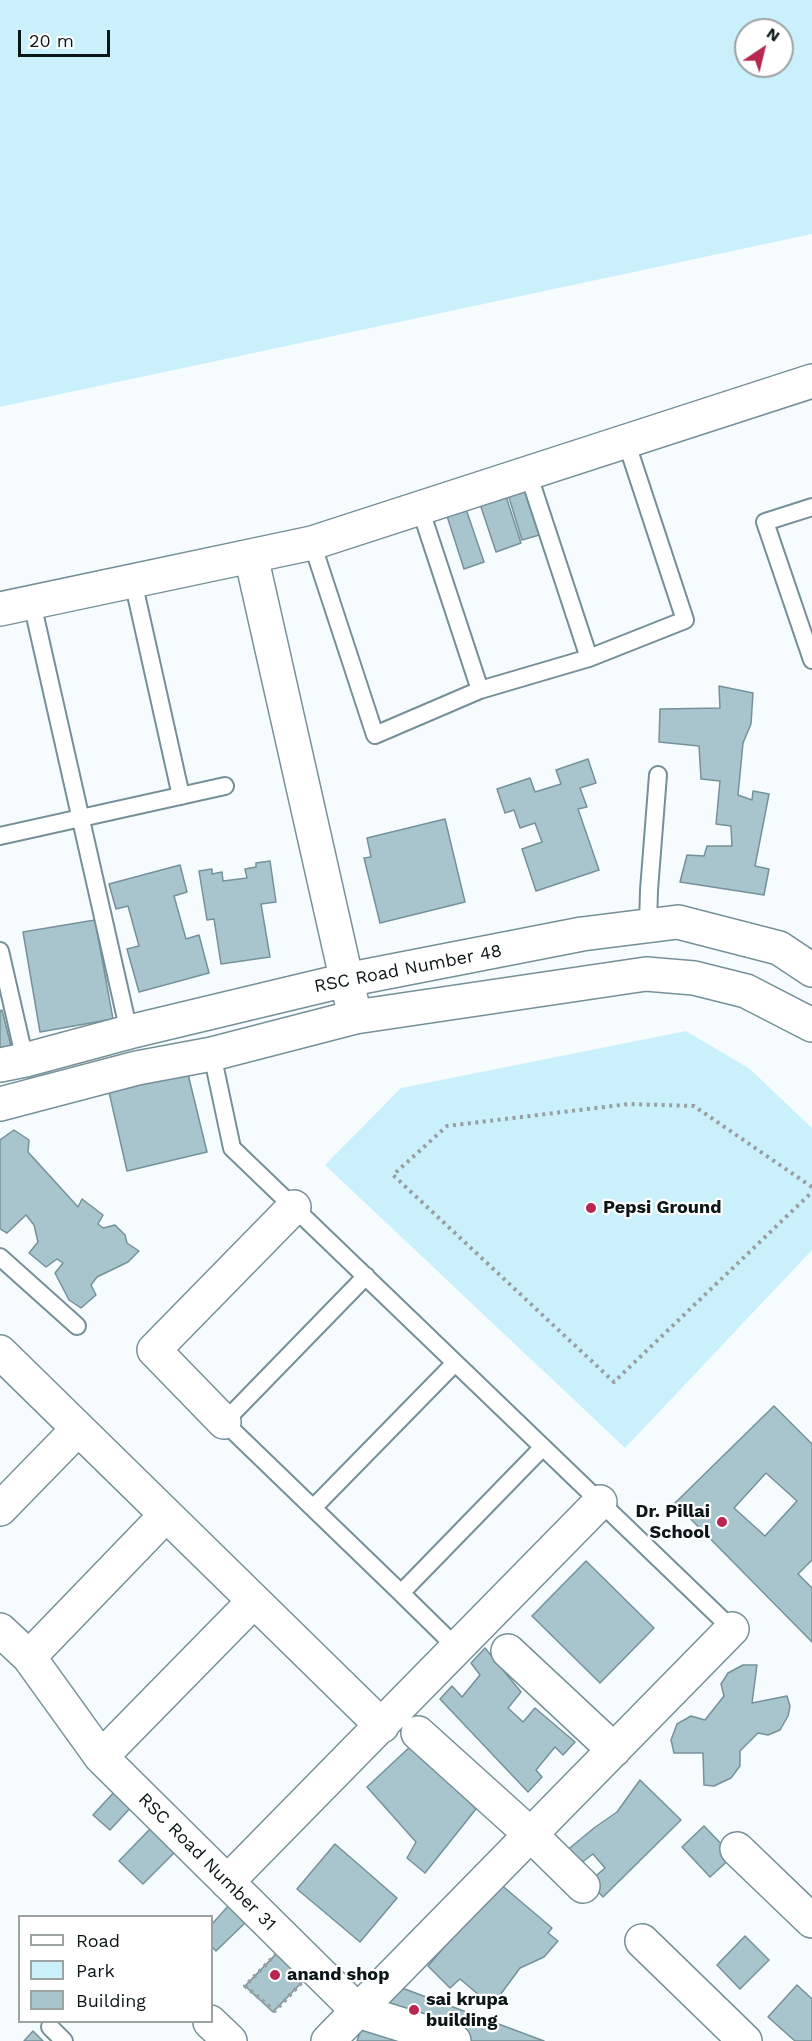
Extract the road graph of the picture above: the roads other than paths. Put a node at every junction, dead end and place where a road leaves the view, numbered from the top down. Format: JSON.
{"nodes":[{"id":1,"x":812,"y":381,"type":"edge"},
{"id":2,"x":626,"y":441,"type":"junction"},
{"id":3,"x":528,"y":473,"type":"junction"},
{"id":4,"x":812,"y":507,"type":"edge"},
{"id":5,"x":420,"y":508,"type":"junction"},
{"id":6,"x":312,"y":543,"type":"junction"},
{"id":7,"x":251,"y":556,"type":"junction"},
{"id":8,"x":133,"y":581,"type":"junction"},
{"id":9,"x":32,"y":603,"type":"junction"},
{"id":10,"x":0,"y":609,"type":"edge"},
{"id":11,"x":806,"y":626,"type":"edge"},
{"id":12,"x":589,"y":658,"type":"junction"},
{"id":13,"x":812,"y":660,"type":"edge"},
{"id":14,"x":480,"y":690,"type":"junction"},
{"id":15,"x":658,"y":775,"type":"dead end"},
{"id":16,"x":225,"y":786,"type":"dead end"},
{"id":17,"x":181,"y":796,"type":"junction"},
{"id":18,"x":81,"y":818,"type":"junction"},
{"id":19,"x":0,"y":836,"type":"edge"},
{"id":20,"x":648,"y":926,"type":"junction"},
{"id":21,"x":0,"y":951,"type":"edge"},
{"id":22,"x":812,"y":970,"type":"edge"},
{"id":23,"x":346,"y":980,"type":"junction"},
{"id":24,"x":355,"y":1017,"type":"junction"},
{"id":25,"x":812,"y":1025,"type":"edge"},
{"id":26,"x":129,"y":1032,"type":"junction"},
{"id":27,"x":212,"y":1054,"type":"junction"},
{"id":28,"x":12,"y":1063,"type":"edge"},
{"id":29,"x":137,"y":1068,"type":"junction"},
{"id":30,"x":33,"y":1096,"type":"junction"},
{"id":31,"x":0,"y":1104,"type":"edge"},
{"id":32,"x":294,"y":1208,"type":"junction"},
{"id":33,"x":0,"y":1257,"type":"edge"},
{"id":34,"x":366,"y":1276,"type":"junction"},
{"id":35,"x":77,"y":1326,"type":"dead end"},
{"id":36,"x":0,"y":1352,"type":"edge"},
{"id":37,"x":455,"y":1363,"type":"junction"},
{"id":38,"x":224,"y":1422,"type":"junction"},
{"id":39,"x":78,"y":1428,"type":"junction"},
{"id":40,"x":543,"y":1447,"type":"junction"},
{"id":41,"x":600,"y":1502,"type":"junction"},
{"id":42,"x":313,"y":1508,"type":"junction"},
{"id":43,"x":0,"y":1509,"type":"edge"},
{"id":44,"x":166,"y":1515,"type":"junction"},
{"id":45,"x":400,"y":1593,"type":"junction"},
{"id":46,"x":254,"y":1601,"type":"junction"},
{"id":47,"x":732,"y":1629,"type":"joint"},
{"id":48,"x":0,"y":1630,"type":"edge"},
{"id":49,"x":457,"y":1648,"type":"junction"},
{"id":50,"x":508,"y":1651,"type":"dead end"},
{"id":51,"x":29,"y":1657,"type":"junction"},
{"id":52,"x":382,"y":1726,"type":"junction"},
{"id":53,"x":418,"y":1733,"type":"dead end"},
{"id":54,"x":614,"y":1750,"type":"junction"},
{"id":55,"x":101,"y":1757,"type":"junction"},
{"id":56,"x":530,"y":1834,"type":"junction"},
{"id":57,"x":737,"y":1849,"type":"dead end"},
{"id":58,"x":226,"y":1882,"type":"junction"},
{"id":59,"x":583,"y":1886,"type":"dead end"},
{"id":60,"x":812,"y":1921,"type":"edge"},
{"id":61,"x":642,"y":1941,"type":"dead end"},
{"id":62,"x":358,"y":2011,"type":"junction"},
{"id":63,"x":211,"y":2023,"type":"edge"},
{"id":64,"x":50,"y":2027,"type":"dead end"},
{"id":65,"x":64,"y":2041,"type":"edge"},
{"id":66,"x":230,"y":2041,"type":"edge"},
{"id":67,"x":328,"y":2041,"type":"edge"},
{"id":68,"x":454,"y":2041,"type":"edge"},
{"id":69,"x":745,"y":2041,"type":"edge"}],
"edges":[{"from":1,"to":2,"type":"street"},
{"from":2,"to":3,"type":"street"},
{"from":2,"to":12,"type":"lane"},
{"from":3,"to":5,"type":"street"},
{"from":3,"to":12,"type":"lane"},
{"from":4,"to":11,"type":"lane"},
{"from":5,"to":6,"type":"street"},
{"from":5,"to":14,"type":"lane"},
{"from":6,"to":7,"type":"street"},
{"from":6,"to":14,"type":"lane"},
{"from":7,"to":8,"type":"street"},
{"from":7,"to":23,"type":"street"},
{"from":8,"to":9,"type":"street"},
{"from":8,"to":17,"type":"lane"},
{"from":9,"to":10,"type":"street"},
{"from":9,"to":18,"type":"lane"},
{"from":11,"to":13,"type":"lane"},
{"from":12,"to":14,"type":"lane"},
{"from":15,"to":20,"type":"lane"},
{"from":16,"to":17,"type":"lane"},
{"from":17,"to":18,"type":"lane"},
{"from":18,"to":19,"type":"lane"},
{"from":18,"to":26,"type":"lane"},
{"from":20,"to":22,"type":"street","name":"RSC Road Number 48"},
{"from":20,"to":23,"type":"street","name":"RSC Road Number 48"},
{"from":21,"to":28,"type":"lane"},
{"from":23,"to":24,"type":"street"},
{"from":23,"to":26,"type":"street","name":"RSC Road Number 48"},
{"from":24,"to":25,"type":"street","name":"RSC Road Number 48"},
{"from":24,"to":27,"type":"street","name":"RSC Road Number 48"},
{"from":26,"to":28,"type":"street","name":"RSC Road Number 48"},
{"from":26,"to":29,"type":"street"},
{"from":27,"to":29,"type":"street","name":"RSC Road Number 48"},
{"from":27,"to":32,"type":"lane"},
{"from":28,"to":30,"type":"street"},
{"from":29,"to":30,"type":"street","name":"RSC Road Number 48"},
{"from":30,"to":31,"type":"street","name":"RSC Road Number 48"},
{"from":32,"to":34,"type":"lane"},
{"from":32,"to":38,"type":"street"},
{"from":33,"to":35,"type":"lane"},
{"from":34,"to":37,"type":"lane"},
{"from":34,"to":38,"type":"lane"},
{"from":36,"to":39,"type":"street"},
{"from":37,"to":40,"type":"lane"},
{"from":37,"to":42,"type":"lane"},
{"from":38,"to":42,"type":"lane"},
{"from":39,"to":43,"type":"street"},
{"from":39,"to":44,"type":"street"},
{"from":40,"to":41,"type":"lane"},
{"from":40,"to":45,"type":"lane"},
{"from":41,"to":47,"type":"lane"},
{"from":41,"to":49,"type":"street"},
{"from":42,"to":45,"type":"lane"},
{"from":44,"to":46,"type":"street"},
{"from":44,"to":51,"type":"street"},
{"from":45,"to":49,"type":"lane"},
{"from":46,"to":52,"type":"street"},
{"from":46,"to":55,"type":"street"},
{"from":47,"to":54,"type":"street"},
{"from":48,"to":51,"type":"street","name":"RSC Road Number 31"},
{"from":49,"to":52,"type":"street"},
{"from":50,"to":54,"type":"street"},
{"from":51,"to":55,"type":"street","name":"RSC Road Number 31"},
{"from":52,"to":58,"type":"street"},
{"from":53,"to":56,"type":"street"},
{"from":54,"to":56,"type":"street"},
{"from":55,"to":58,"type":"street","name":"RSC Road Number 31"},
{"from":56,"to":59,"type":"street"},
{"from":56,"to":62,"type":"street"},
{"from":57,"to":60,"type":"street"},
{"from":58,"to":62,"type":"street","name":"RSC Road Number 31"},
{"from":61,"to":69,"type":"street"},
{"from":62,"to":67,"type":"street"},
{"from":62,"to":68,"type":"street","name":"RSC Road Number 31"},
{"from":63,"to":66,"type":"street"},
{"from":64,"to":65,"type":"lane"}]}
